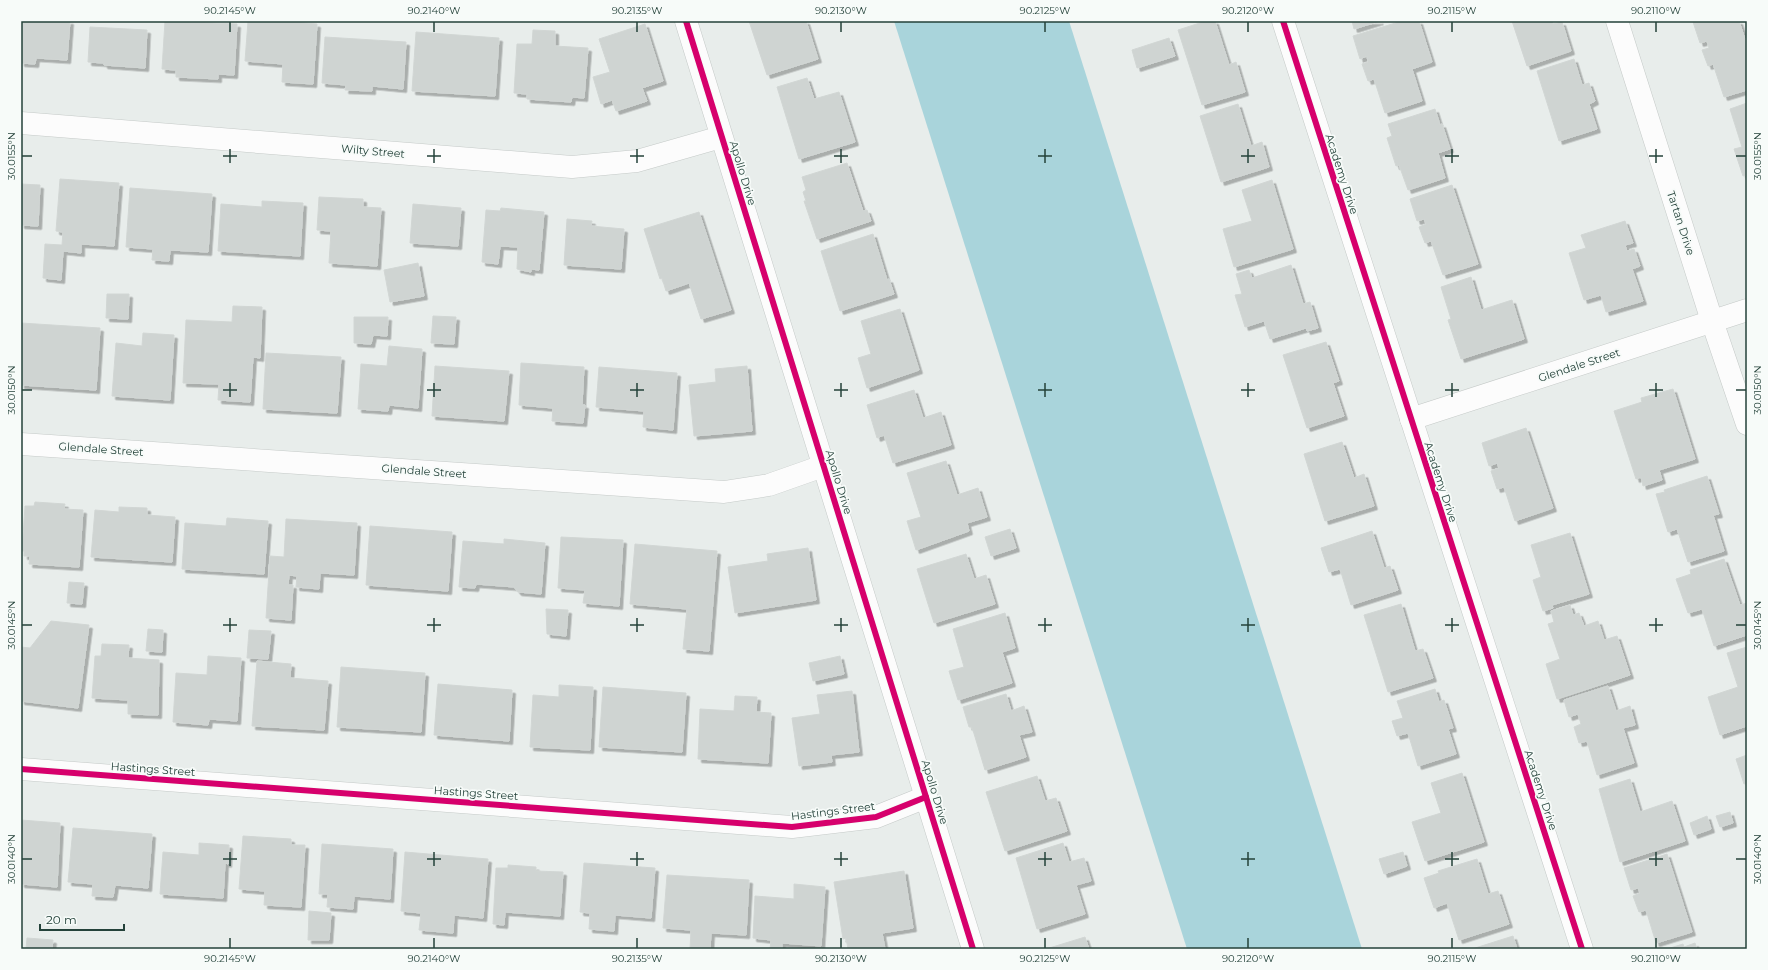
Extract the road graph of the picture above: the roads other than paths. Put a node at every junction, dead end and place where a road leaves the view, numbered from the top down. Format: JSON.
{"nodes":[{"id":1,"x":686,"y":21,"type":"edge"},
{"id":2,"x":1283,"y":21,"type":"edge"},
{"id":3,"x":1617,"y":21,"type":"edge"},
{"id":4,"x":21,"y":123,"type":"edge"},
{"id":5,"x":721,"y":137,"type":"junction"},
{"id":6,"x":1747,"y":310,"type":"edge"},
{"id":7,"x":1712,"y":321,"type":"junction"},
{"id":8,"x":1411,"y":420,"type":"junction"},
{"id":9,"x":1747,"y":424,"type":"edge"},
{"id":10,"x":21,"y":444,"type":"edge"},
{"id":11,"x":823,"y":466,"type":"junction"},
{"id":12,"x":21,"y":769,"type":"edge"},
{"id":13,"x":926,"y":797,"type":"junction"},
{"id":14,"x":973,"y":949,"type":"edge"},
{"id":15,"x":1582,"y":949,"type":"edge"}],
"edges":[{"from":1,"to":5,"type":"street","name":"Apollo Drive"},
{"from":2,"to":8,"type":"street","name":"Academy Drive"},
{"from":3,"to":7,"type":"street","name":"Tartan Drive"},
{"from":4,"to":5,"type":"street","name":"Wilty Street"},
{"from":5,"to":11,"type":"street","name":"Apollo Drive"},
{"from":6,"to":7,"type":"street","name":"Glendale Street"},
{"from":7,"to":8,"type":"street","name":"Glendale Street"},
{"from":7,"to":9,"type":"street","name":"Tartan Drive"},
{"from":8,"to":15,"type":"street","name":"Academy Drive"},
{"from":10,"to":11,"type":"street","name":"Glendale Street"},
{"from":11,"to":13,"type":"street","name":"Apollo Drive"},
{"from":12,"to":13,"type":"street","name":"Hastings Street"},
{"from":13,"to":14,"type":"street","name":"Apollo Drive"}]}
